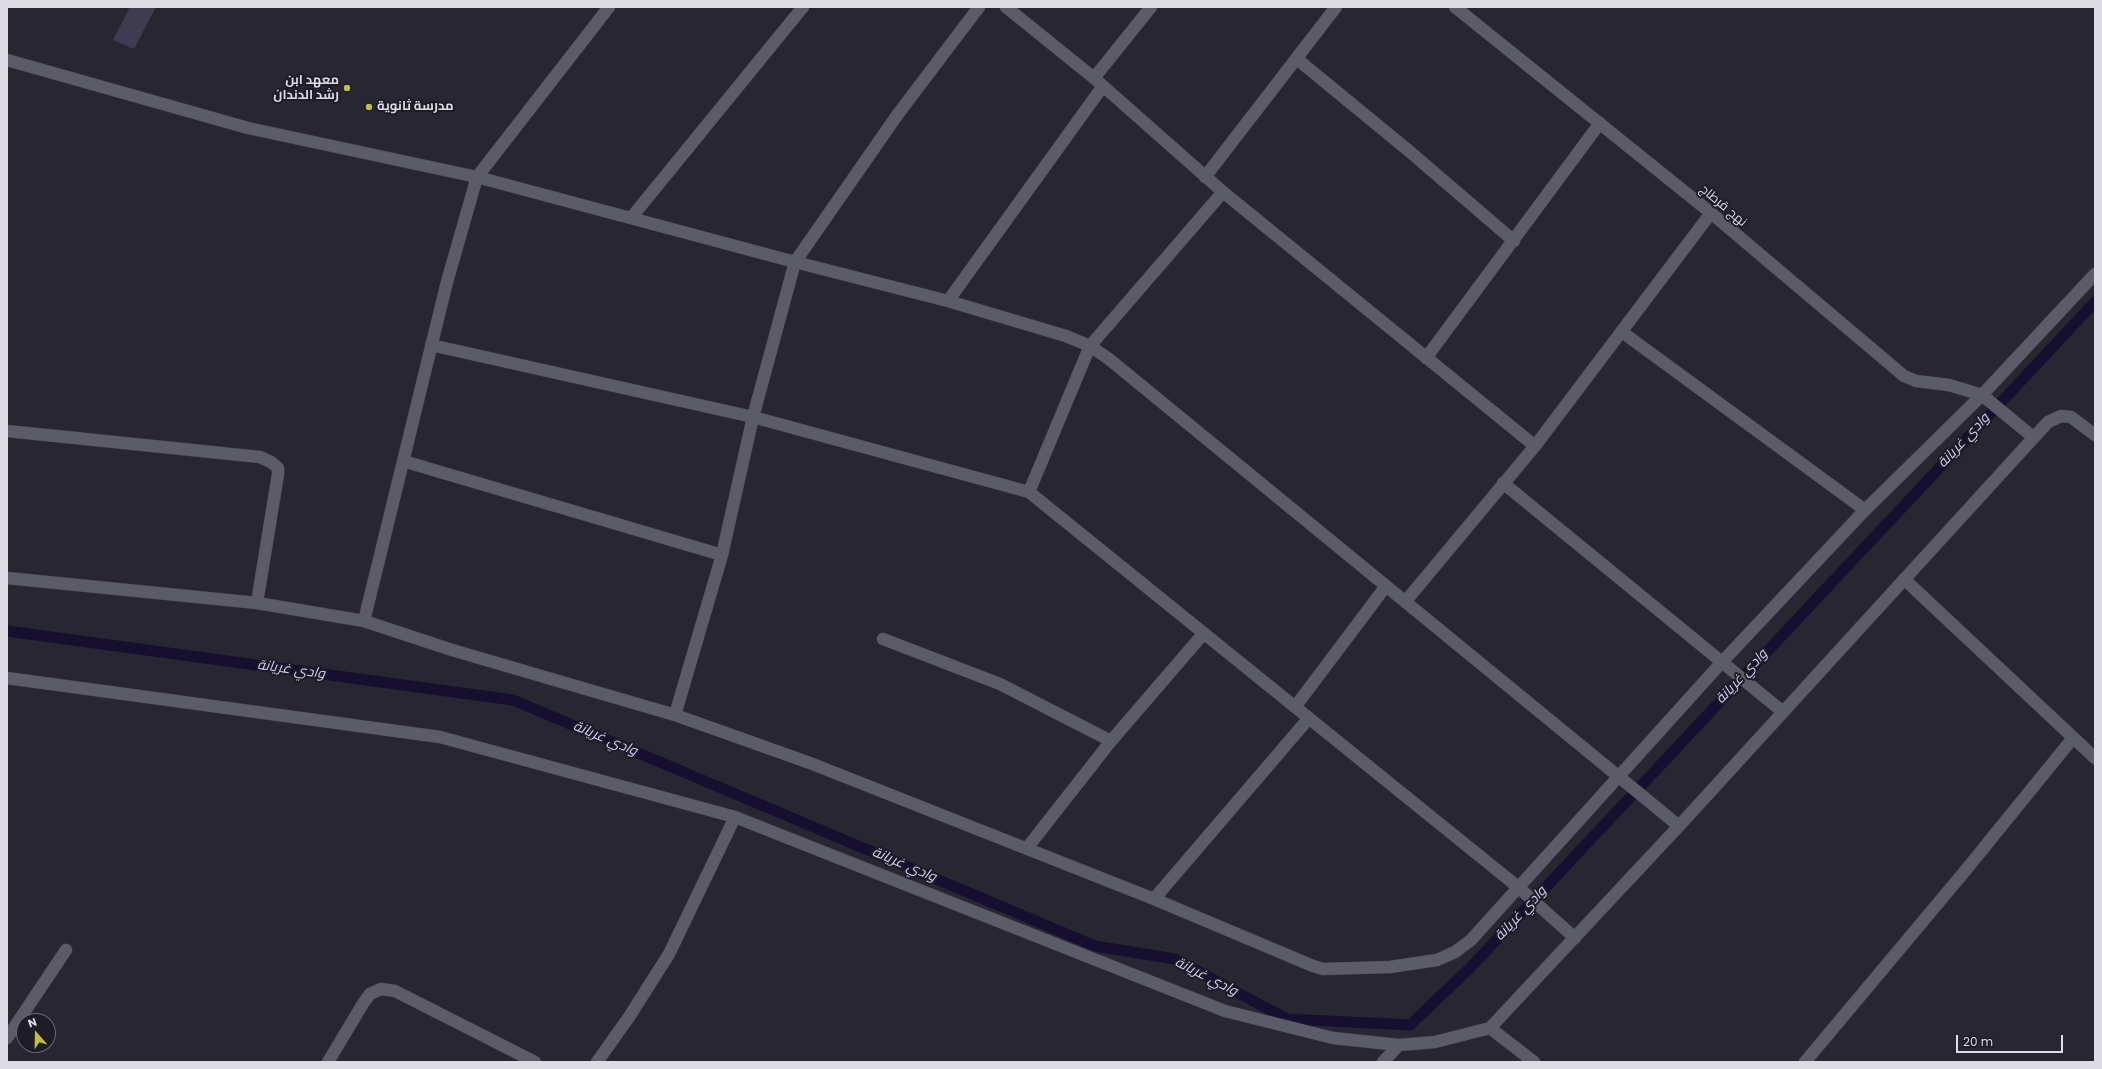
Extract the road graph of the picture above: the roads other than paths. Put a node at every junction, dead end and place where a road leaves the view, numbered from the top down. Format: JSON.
{"nodes":[{"id":1,"x":609,"y":7,"type":"edge"},
{"id":2,"x":803,"y":7,"type":"edge"},
{"id":3,"x":979,"y":7,"type":"edge"},
{"id":4,"x":1006,"y":7,"type":"edge"},
{"id":5,"x":1151,"y":7,"type":"edge"},
{"id":6,"x":1336,"y":7,"type":"edge"},
{"id":7,"x":1455,"y":7,"type":"edge"},
{"id":8,"x":1297,"y":59,"type":"junction"},
{"id":9,"x":7,"y":60,"type":"edge"},
{"id":10,"x":1098,"y":82,"type":"junction"},
{"id":11,"x":1600,"y":123,"type":"junction"},
{"id":12,"x":477,"y":177,"type":"junction"},
{"id":13,"x":1206,"y":177,"type":"junction"},
{"id":14,"x":1222,"y":192,"type":"junction"},
{"id":15,"x":1711,"y":213,"type":"junction"},
{"id":16,"x":631,"y":218,"type":"junction"},
{"id":17,"x":1514,"y":241,"type":"junction"},
{"id":18,"x":795,"y":262,"type":"junction"},
{"id":19,"x":2095,"y":274,"type":"edge"},
{"id":20,"x":948,"y":301,"type":"junction"},
{"id":21,"x":1622,"y":332,"type":"junction"},
{"id":22,"x":431,"y":345,"type":"junction"},
{"id":23,"x":1090,"y":346,"type":"junction"},
{"id":24,"x":1426,"y":358,"type":"junction"},
{"id":25,"x":1984,"y":396,"type":"junction"},
{"id":26,"x":753,"y":417,"type":"junction"},
{"id":27,"x":7,"y":431,"type":"edge"},
{"id":28,"x":2095,"y":435,"type":"edge"},
{"id":29,"x":2033,"y":437,"type":"junction"},
{"id":30,"x":1534,"y":446,"type":"junction"},
{"id":31,"x":403,"y":461,"type":"junction"},
{"id":32,"x":1503,"y":483,"type":"junction"},
{"id":33,"x":1029,"y":492,"type":"junction"},
{"id":34,"x":1865,"y":510,"type":"junction"},
{"id":35,"x":722,"y":556,"type":"junction"},
{"id":36,"x":7,"y":578,"type":"edge"},
{"id":37,"x":1904,"y":579,"type":"junction"},
{"id":38,"x":1386,"y":586,"type":"junction"},
{"id":39,"x":1405,"y":602,"type":"junction"},
{"id":40,"x":257,"y":603,"type":"junction"},
{"id":41,"x":364,"y":621,"type":"junction"},
{"id":42,"x":1204,"y":633,"type":"junction"},
{"id":43,"x":883,"y":639,"type":"dead end"},
{"id":44,"x":1722,"y":662,"type":"junction"},
{"id":45,"x":7,"y":678,"type":"edge"},
{"id":46,"x":1295,"y":706,"type":"junction"},
{"id":47,"x":1783,"y":712,"type":"junction"},
{"id":48,"x":675,"y":715,"type":"junction"},
{"id":49,"x":1309,"y":718,"type":"junction"},
{"id":50,"x":2073,"y":738,"type":"junction"},
{"id":51,"x":1111,"y":741,"type":"junction"},
{"id":52,"x":2095,"y":758,"type":"edge"},
{"id":53,"x":1619,"y":777,"type":"junction"},
{"id":54,"x":735,"y":817,"type":"junction"},
{"id":55,"x":1679,"y":826,"type":"junction"},
{"id":56,"x":1027,"y":848,"type":"junction"},
{"id":57,"x":1518,"y":887,"type":"junction"},
{"id":58,"x":1154,"y":899,"type":"junction"},
{"id":59,"x":1575,"y":938,"type":"junction"},
{"id":60,"x":66,"y":950,"type":"dead end"},
{"id":61,"x":1490,"y":1028,"type":"junction"},
{"id":62,"x":7,"y":1038,"type":"edge"},
{"id":63,"x":1399,"y":1045,"type":"junction"},
{"id":64,"x":328,"y":1062,"type":"edge"},
{"id":65,"x":535,"y":1062,"type":"edge"},
{"id":66,"x":597,"y":1062,"type":"edge"},
{"id":67,"x":1383,"y":1062,"type":"edge"},
{"id":68,"x":1534,"y":1062,"type":"edge"},
{"id":69,"x":1805,"y":1062,"type":"edge"}],
"edges":[{"from":1,"to":12,"type":"street"},
{"from":2,"to":16,"type":"street"},
{"from":3,"to":18,"type":"street"},
{"from":4,"to":10,"type":"street"},
{"from":5,"to":10,"type":"street"},
{"from":6,"to":8,"type":"street"},
{"from":7,"to":11,"type":"street","name":"نهج قرطاج"},
{"from":8,"to":13,"type":"street"},
{"from":8,"to":17,"type":"street"},
{"from":9,"to":12,"type":"street"},
{"from":10,"to":13,"type":"street"},
{"from":10,"to":20,"type":"street"},
{"from":11,"to":15,"type":"street","name":"نهج قرطاج"},
{"from":11,"to":17,"type":"street"},
{"from":12,"to":16,"type":"street"},
{"from":12,"to":22,"type":"street"},
{"from":13,"to":14,"type":"street"},
{"from":14,"to":23,"type":"street"},
{"from":14,"to":24,"type":"street"},
{"from":15,"to":21,"type":"street"},
{"from":15,"to":25,"type":"street","name":"نهج قرطاج"},
{"from":16,"to":18,"type":"street"},
{"from":17,"to":24,"type":"street"},
{"from":18,"to":20,"type":"street"},
{"from":18,"to":26,"type":"street"},
{"from":19,"to":25,"type":"street"},
{"from":20,"to":23,"type":"street"},
{"from":21,"to":30,"type":"street"},
{"from":21,"to":34,"type":"street"},
{"from":22,"to":26,"type":"street"},
{"from":22,"to":31,"type":"street"},
{"from":23,"to":33,"type":"street"},
{"from":23,"to":38,"type":"street"},
{"from":24,"to":30,"type":"street"},
{"from":25,"to":29,"type":"street"},
{"from":25,"to":34,"type":"street"},
{"from":26,"to":33,"type":"street"},
{"from":26,"to":35,"type":"street"},
{"from":27,"to":40,"type":"street"},
{"from":28,"to":29,"type":"street"},
{"from":29,"to":37,"type":"street"},
{"from":30,"to":32,"type":"street"},
{"from":31,"to":35,"type":"street"},
{"from":31,"to":41,"type":"street"},
{"from":32,"to":39,"type":"street"},
{"from":32,"to":44,"type":"street"},
{"from":33,"to":42,"type":"street"},
{"from":34,"to":44,"type":"street"},
{"from":35,"to":48,"type":"street"},
{"from":36,"to":40,"type":"street"},
{"from":37,"to":47,"type":"street"},
{"from":37,"to":50,"type":"street"},
{"from":38,"to":39,"type":"street"},
{"from":38,"to":46,"type":"street"},
{"from":39,"to":53,"type":"street"},
{"from":40,"to":41,"type":"street"},
{"from":41,"to":48,"type":"street"},
{"from":42,"to":46,"type":"street"},
{"from":42,"to":51,"type":"street"},
{"from":43,"to":51,"type":"street"},
{"from":44,"to":47,"type":"street"},
{"from":44,"to":53,"type":"street"},
{"from":45,"to":54,"type":"street"},
{"from":46,"to":49,"type":"street"},
{"from":47,"to":55,"type":"street"},
{"from":48,"to":56,"type":"street"},
{"from":49,"to":57,"type":"street"},
{"from":49,"to":58,"type":"street"},
{"from":50,"to":52,"type":"street"},
{"from":50,"to":69,"type":"street"},
{"from":51,"to":56,"type":"street"},
{"from":53,"to":55,"type":"street"},
{"from":53,"to":57,"type":"street"},
{"from":54,"to":63,"type":"street"},
{"from":54,"to":66,"type":"street"},
{"from":55,"to":59,"type":"street"},
{"from":56,"to":58,"type":"street"},
{"from":57,"to":58,"type":"street"},
{"from":57,"to":59,"type":"street"},
{"from":59,"to":61,"type":"street"},
{"from":60,"to":62,"type":"street"},
{"from":61,"to":63,"type":"street"},
{"from":61,"to":68,"type":"street"},
{"from":63,"to":67,"type":"street"},
{"from":64,"to":65,"type":"street"}]}
